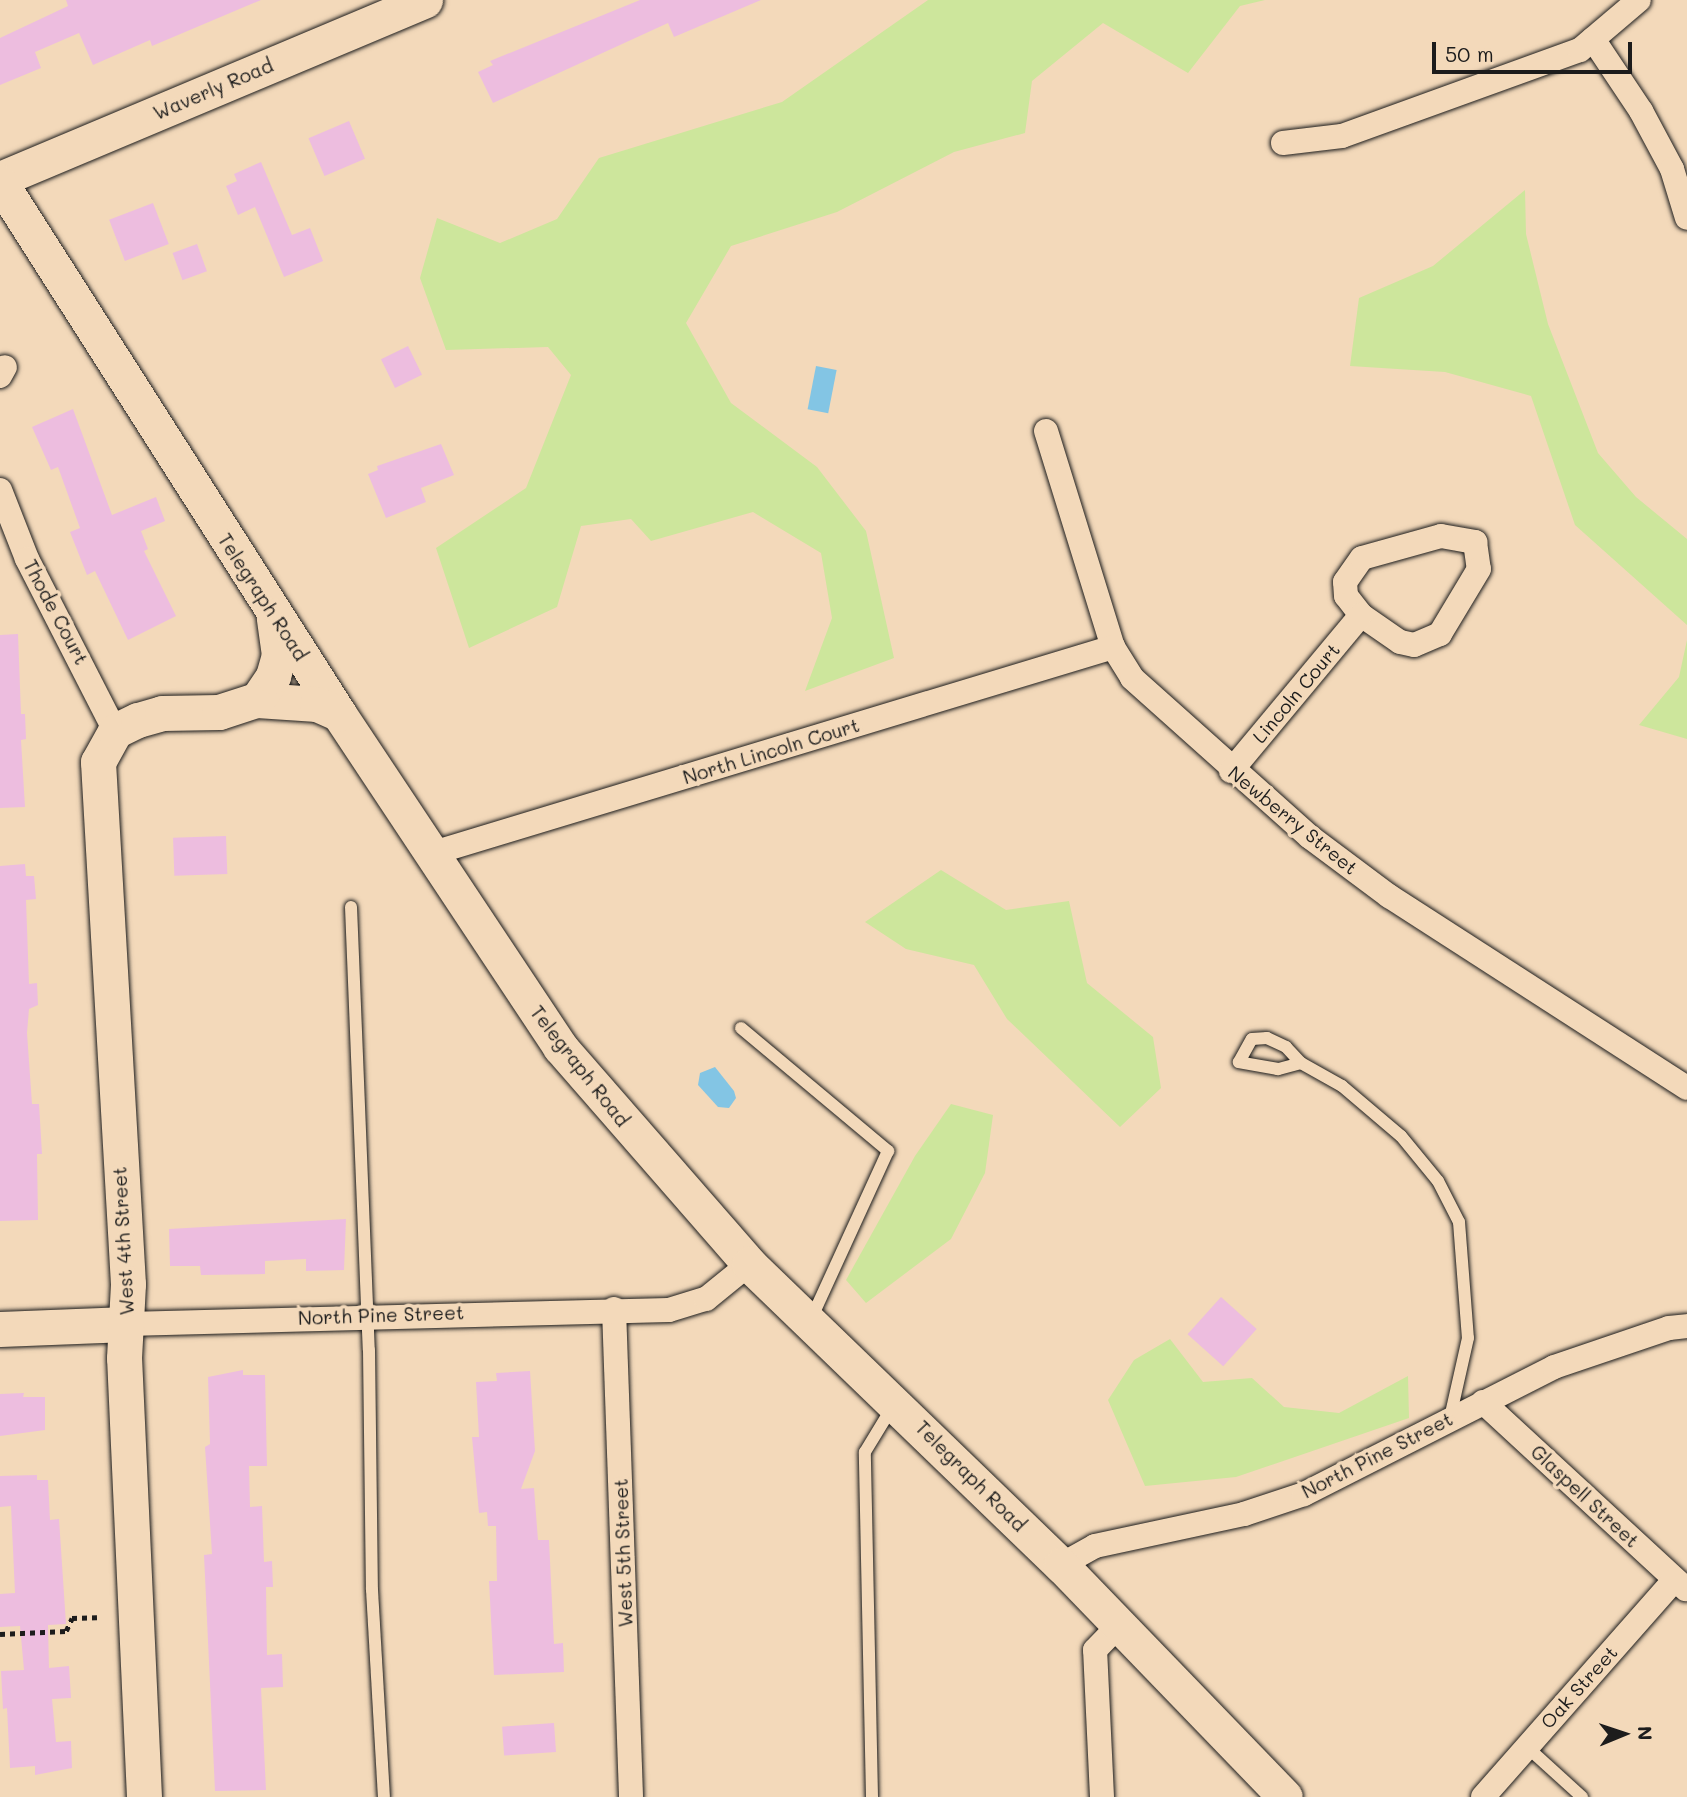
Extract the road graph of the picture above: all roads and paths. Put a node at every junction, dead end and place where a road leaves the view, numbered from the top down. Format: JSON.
{"nodes":[{"id":1,"x":425,"y":0,"type":"edge"},
{"id":2,"x":1639,"y":0,"type":"edge"},
{"id":3,"x":1593,"y":39,"type":"junction"},
{"id":4,"x":1283,"y":144,"type":"dead end"},
{"id":5,"x":0,"y":180,"type":"edge"},
{"id":6,"x":1687,"y":218,"type":"edge"},
{"id":7,"x":1046,"y":431,"type":"dead end"},
{"id":8,"x":0,"y":490,"type":"edge"},
{"id":9,"x":272,"y":611,"type":"junction"},
{"id":10,"x":1361,"y":615,"type":"junction"},
{"id":11,"x":1113,"y":647,"type":"junction"},
{"id":12,"x":257,"y":700,"type":"junction"},
{"id":13,"x":338,"y":714,"type":"junction"},
{"id":14,"x":115,"y":731,"type":"junction"},
{"id":15,"x":1231,"y":771,"type":"junction"},
{"id":16,"x":430,"y":855,"type":"junction"},
{"id":17,"x":351,"y":907,"type":"dead end"},
{"id":18,"x":741,"y":1028,"type":"dead end"},
{"id":19,"x":1301,"y":1063,"type":"dead end"},
{"id":20,"x":1687,"y":1088,"type":"edge"},
{"id":21,"x":749,"y":1264,"type":"junction"},
{"id":22,"x":614,"y":1309,"type":"junction"},
{"id":23,"x":367,"y":1315,"type":"junction"},
{"id":24,"x":810,"y":1322,"type":"junction"},
{"id":25,"x":127,"y":1324,"type":"junction"},
{"id":26,"x":1687,"y":1326,"type":"edge"},
{"id":27,"x":0,"y":1329,"type":"edge"},
{"id":28,"x":896,"y":1402,"type":"junction"},
{"id":29,"x":1483,"y":1402,"type":"junction"},
{"id":30,"x":1450,"y":1418,"type":"junction"},
{"id":31,"x":1062,"y":1565,"type":"junction"},
{"id":32,"x":1681,"y":1584,"type":"edge"},
{"id":33,"x":97,"y":1617,"type":"dead end"},
{"id":34,"x":1117,"y":1627,"type":"junction"},
{"id":35,"x":0,"y":1634,"type":"edge"},
{"id":36,"x":1526,"y":1746,"type":"junction"},
{"id":37,"x":144,"y":1797,"type":"edge"},
{"id":38,"x":384,"y":1797,"type":"edge"},
{"id":39,"x":631,"y":1797,"type":"edge"},
{"id":40,"x":872,"y":1797,"type":"edge"},
{"id":41,"x":1102,"y":1797,"type":"edge"},
{"id":42,"x":1285,"y":1797,"type":"edge"},
{"id":43,"x":1483,"y":1797,"type":"edge"},
{"id":44,"x":1582,"y":1797,"type":"edge"}],
"edges":[{"from":1,"to":5,"type":"street","name":"Waverly Road"},
{"from":2,"to":3,"type":"street"},
{"from":3,"to":4,"type":"street"},
{"from":3,"to":6,"type":"street"},
{"from":5,"to":9,"type":"street","name":"Telegraph Road"},
{"from":7,"to":11,"type":"street","name":"Newberry Street"},
{"from":8,"to":14,"type":"street","name":"Thode Court"},
{"from":9,"to":12,"type":"street"},
{"from":9,"to":13,"type":"street","name":"Telegraph Road"},
{"from":10,"to":10,"type":"street"},
{"from":10,"to":15,"type":"street","name":"Lincoln Court"},
{"from":11,"to":15,"type":"street","name":"Newberry Street"},
{"from":11,"to":16,"type":"street","name":"North Lincoln Court"},
{"from":12,"to":13,"type":"street"},
{"from":12,"to":14,"type":"street"},
{"from":13,"to":16,"type":"street","name":"Telegraph Road"},
{"from":14,"to":25,"type":"street","name":"West 4th Street"},
{"from":15,"to":20,"type":"street","name":"Newberry Street"},
{"from":16,"to":21,"type":"street","name":"Telegraph Road"},
{"from":17,"to":23,"type":"lane"},
{"from":18,"to":24,"type":"lane"},
{"from":19,"to":30,"type":"lane"},
{"from":21,"to":22,"type":"street","name":"North Pine Street"},
{"from":21,"to":24,"type":"street","name":"Telegraph Road"},
{"from":22,"to":23,"type":"street","name":"North Pine Street"},
{"from":22,"to":39,"type":"street","name":"West 5th Street"},
{"from":23,"to":25,"type":"street","name":"North Pine Street"},
{"from":23,"to":38,"type":"lane"},
{"from":24,"to":28,"type":"street","name":"Telegraph Road"},
{"from":25,"to":27,"type":"street","name":"North Pine Street"},
{"from":25,"to":37,"type":"street","name":"West 4th Street"},
{"from":26,"to":29,"type":"street","name":"North Pine Street"},
{"from":28,"to":31,"type":"street","name":"Telegraph Road"},
{"from":28,"to":40,"type":"lane"},
{"from":29,"to":30,"type":"street","name":"North Pine Street"},
{"from":29,"to":32,"type":"street","name":"Glaspell Street"},
{"from":30,"to":31,"type":"street","name":"North Pine Street"},
{"from":31,"to":34,"type":"street","name":"Telegraph Road"},
{"from":32,"to":36,"type":"street","name":"Oak Street"},
{"from":33,"to":35,"type":"path"},
{"from":34,"to":41,"type":"street"},
{"from":34,"to":42,"type":"street","name":"Telegraph Road"},
{"from":36,"to":43,"type":"street","name":"Oak Street"},
{"from":36,"to":44,"type":"lane"}]}
